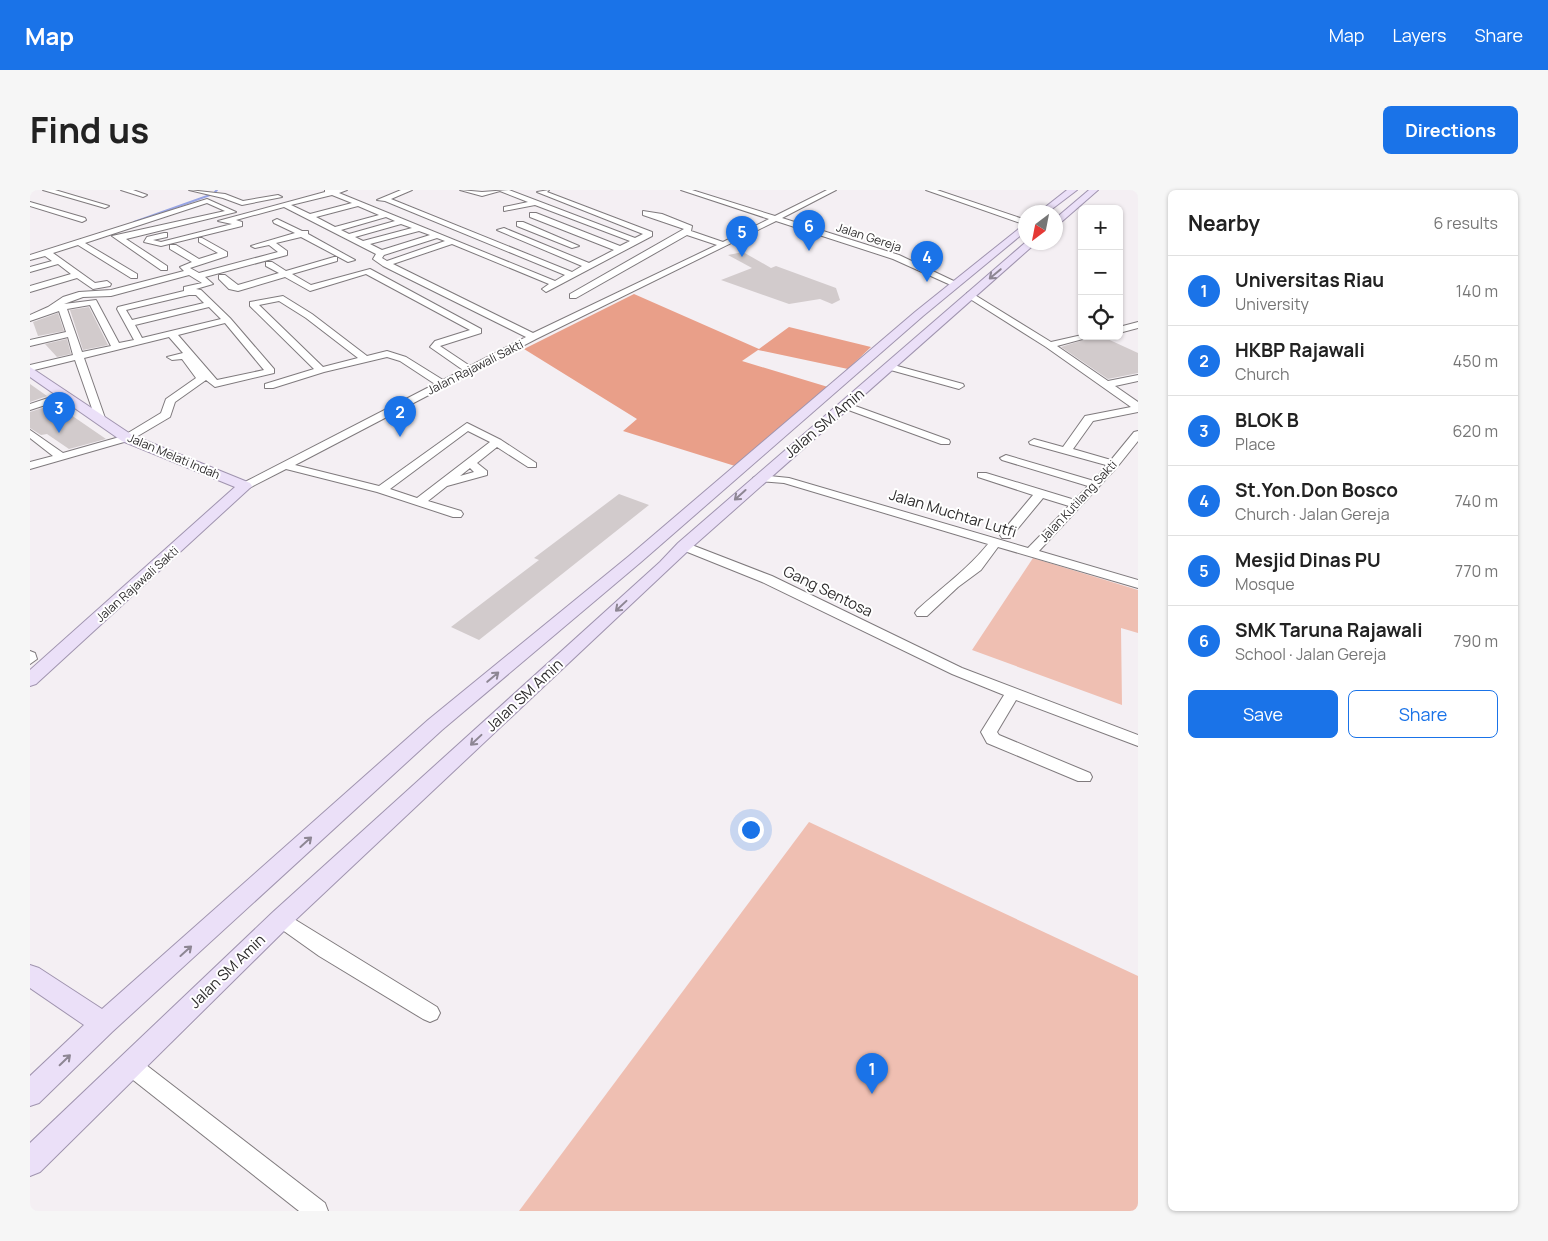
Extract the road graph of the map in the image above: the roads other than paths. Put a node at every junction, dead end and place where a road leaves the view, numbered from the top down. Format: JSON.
{"nodes":[{"id":1,"x":47,"y":190,"type":"edge"},
{"id":2,"x":125,"y":190,"type":"edge"},
{"id":3,"x":193,"y":190,"type":"edge"},
{"id":4,"x":313,"y":190,"type":"edge"},
{"id":5,"x":326,"y":190,"type":"edge"},
{"id":6,"x":343,"y":190,"type":"edge"},
{"id":7,"x":408,"y":190,"type":"edge"},
{"id":8,"x":464,"y":190,"type":"edge"},
{"id":9,"x":498,"y":190,"type":"edge"},
{"id":10,"x":503,"y":190,"type":"edge"},
{"id":11,"x":545,"y":190,"type":"edge"},
{"id":12,"x":685,"y":190,"type":"edge"},
{"id":13,"x":830,"y":190,"type":"edge"},
{"id":14,"x":930,"y":190,"type":"edge"},
{"id":15,"x":1073,"y":190,"type":"edge"},
{"id":16,"x":1094,"y":190,"type":"edge"},
{"id":17,"x":274,"y":193,"type":"edge"},
{"id":18,"x":334,"y":194,"type":"junction"},
{"id":19,"x":143,"y":195,"type":"dead end"},
{"id":20,"x":552,"y":197,"type":"junction"},
{"id":21,"x":314,"y":199,"type":"junction"},
{"id":22,"x":386,"y":199,"type":"junction"},
{"id":23,"x":533,"y":202,"type":"junction"},
{"id":24,"x":30,"y":204,"type":"edge"},
{"id":25,"x":290,"y":205,"type":"junction"},
{"id":26,"x":1053,"y":205,"type":"edge"},
{"id":27,"x":105,"y":206,"type":"dead end"},
{"id":28,"x":363,"y":206,"type":"junction"},
{"id":29,"x":507,"y":209,"type":"dead end"},
{"id":30,"x":335,"y":210,"type":"junction"},
{"id":31,"x":646,"y":213,"type":"dead end"},
{"id":32,"x":386,"y":215,"type":"junction"},
{"id":33,"x":533,"y":215,"type":"dead end"},
{"id":34,"x":602,"y":215,"type":"junction"},
{"id":35,"x":157,"y":216,"type":"junction"},
{"id":36,"x":1063,"y":216,"type":"edge"},
{"id":37,"x":309,"y":217,"type":"junction"},
{"id":38,"x":773,"y":219,"type":"junction"},
{"id":39,"x":1018,"y":219,"type":"edge"},
{"id":40,"x":82,"y":220,"type":"dead end"},
{"id":41,"x":230,"y":220,"type":"junction"},
{"id":42,"x":277,"y":221,"type":"dead end"},
{"id":43,"x":402,"y":221,"type":"junction"},
{"id":44,"x":588,"y":223,"type":"junction"},
{"id":45,"x":520,"y":224,"type":"dead end"},
{"id":46,"x":173,"y":226,"type":"junction"},
{"id":47,"x":330,"y":226,"type":"junction"},
{"id":48,"x":420,"y":228,"type":"junction"},
{"id":49,"x":501,"y":230,"type":"dead end"},
{"id":50,"x":571,"y":230,"type":"junction"},
{"id":51,"x":686,"y":232,"type":"junction"},
{"id":52,"x":110,"y":233,"type":"junction"},
{"id":53,"x":302,"y":234,"type":"junction"},
{"id":54,"x":1018,"y":234,"type":"edge"},
{"id":55,"x":438,"y":235,"type":"junction"},
{"id":56,"x":351,"y":236,"type":"junction"},
{"id":57,"x":120,"y":238,"type":"junction"},
{"id":58,"x":591,"y":238,"type":"junction"},
{"id":59,"x":202,"y":240,"type":"dead end"},
{"id":60,"x":453,"y":241,"type":"junction"},
{"id":61,"x":636,"y":241,"type":"junction"},
{"id":62,"x":80,"y":243,"type":"junction"},
{"id":63,"x":365,"y":243,"type":"junction"},
{"id":64,"x":272,"y":244,"type":"dead end"},
{"id":65,"x":722,"y":244,"type":"junction"},
{"id":66,"x":255,"y":246,"type":"dead end"},
{"id":67,"x":541,"y":246,"type":"junction"},
{"id":68,"x":575,"y":246,"type":"junction"},
{"id":69,"x":173,"y":247,"type":"dead end"},
{"id":70,"x":619,"y":249,"type":"junction"},
{"id":71,"x":1020,"y":250,"type":"edge"},
{"id":72,"x":245,"y":251,"type":"dead end"},
{"id":73,"x":48,"y":253,"type":"junction"},
{"id":74,"x":381,"y":253,"type":"junction"},
{"id":75,"x":558,"y":254,"type":"junction"},
{"id":76,"x":522,"y":255,"type":"junction"},
{"id":77,"x":308,"y":256,"type":"dead end"},
{"id":78,"x":30,"y":258,"type":"edge"},
{"id":79,"x":604,"y":258,"type":"junction"},
{"id":80,"x":258,"y":260,"type":"junction"},
{"id":81,"x":334,"y":260,"type":"dead end"},
{"id":82,"x":351,"y":260,"type":"dead end"},
{"id":83,"x":60,"y":261,"type":"junction"},
{"id":84,"x":198,"y":262,"type":"junction"},
{"id":85,"x":325,"y":262,"type":"junction"},
{"id":86,"x":504,"y":262,"type":"junction"},
{"id":87,"x":269,"y":264,"type":"dead end"},
{"id":88,"x":383,"y":265,"type":"junction"},
{"id":89,"x":628,"y":265,"type":"junction"},
{"id":90,"x":589,"y":266,"type":"junction"},
{"id":91,"x":637,"y":267,"type":"dead end"},
{"id":92,"x":30,"y":270,"type":"edge"},
{"id":93,"x":647,"y":270,"type":"dead end"},
{"id":94,"x":367,"y":271,"type":"junction"},
{"id":95,"x":153,"y":272,"type":"dead end"},
{"id":96,"x":144,"y":274,"type":"dead end"},
{"id":97,"x":194,"y":274,"type":"junction"},
{"id":98,"x":666,"y":274,"type":"junction"},
{"id":99,"x":78,"y":275,"type":"junction"},
{"id":100,"x":284,"y":275,"type":"junction"},
{"id":101,"x":572,"y":275,"type":"junction"},
{"id":102,"x":134,"y":276,"type":"junction"},
{"id":103,"x":222,"y":277,"type":"dead end"},
{"id":104,"x":554,"y":283,"type":"junction"},
{"id":105,"x":30,"y":289,"type":"edge"},
{"id":106,"x":544,"y":290,"type":"dead end"},
{"id":107,"x":963,"y":290,"type":"junction"},
{"id":108,"x":111,"y":293,"type":"junction"},
{"id":109,"x":573,"y":296,"type":"dead end"},
{"id":110,"x":211,"y":304,"type":"junction"},
{"id":111,"x":62,"y":307,"type":"junction"},
{"id":112,"x":51,"y":309,"type":"junction"},
{"id":113,"x":30,"y":318,"type":"edge"},
{"id":114,"x":227,"y":320,"type":"junction"},
{"id":115,"x":30,"y":322,"type":"edge"},
{"id":116,"x":128,"y":324,"type":"junction"},
{"id":117,"x":1138,"y":325,"type":"edge"},
{"id":118,"x":1123,"y":329,"type":"edge"},
{"id":119,"x":171,"y":333,"type":"junction"},
{"id":120,"x":71,"y":334,"type":"junction"},
{"id":121,"x":533,"y":337,"type":"junction"},
{"id":122,"x":1078,"y":339,"type":"edge"},
{"id":123,"x":139,"y":341,"type":"junction"},
{"id":124,"x":33,"y":342,"type":"edge"},
{"id":125,"x":1049,"y":345,"type":"junction"},
{"id":126,"x":116,"y":346,"type":"junction"},
{"id":127,"x":79,"y":356,"type":"junction"},
{"id":128,"x":172,"y":357,"type":"dead end"},
{"id":129,"x":364,"y":358,"type":"junction"},
{"id":130,"x":890,"y":367,"type":"junction"},
{"id":131,"x":30,"y":370,"type":"edge"},
{"id":132,"x":321,"y":370,"type":"junction"},
{"id":133,"x":470,"y":370,"type":"junction"},
{"id":134,"x":1138,"y":378,"type":"edge"},
{"id":135,"x":443,"y":384,"type":"junction"},
{"id":136,"x":1105,"y":385,"type":"junction"},
{"id":137,"x":269,"y":386,"type":"dead end"},
{"id":138,"x":959,"y":386,"type":"dead end"},
{"id":139,"x":66,"y":395,"type":"junction"},
{"id":140,"x":30,"y":407,"type":"edge"},
{"id":141,"x":1138,"y":408,"type":"edge"},
{"id":142,"x":812,"y":409,"type":"junction"},
{"id":143,"x":841,"y":410,"type":"junction"},
{"id":144,"x":100,"y":418,"type":"junction"},
{"id":145,"x":1138,"y":434,"type":"edge"},
{"id":146,"x":33,"y":438,"type":"edge"},
{"id":147,"x":127,"y":438,"type":"junction"},
{"id":148,"x":497,"y":442,"type":"junction"},
{"id":149,"x":945,"y":442,"type":"dead end"},
{"id":150,"x":1034,"y":442,"type":"dead end"},
{"id":151,"x":1066,"y":451,"type":"junction"},
{"id":152,"x":61,"y":457,"type":"junction"},
{"id":153,"x":1006,"y":458,"type":"dead end"},
{"id":154,"x":1114,"y":464,"type":"junction"},
{"id":155,"x":283,"y":465,"type":"junction"},
{"id":156,"x":532,"y":465,"type":"dead end"},
{"id":157,"x":30,"y":466,"type":"edge"},
{"id":158,"x":774,"y":466,"type":"junction"},
{"id":159,"x":982,"y":475,"type":"dead end"},
{"id":160,"x":759,"y":478,"type":"junction"},
{"id":161,"x":1096,"y":485,"type":"junction"},
{"id":162,"x":245,"y":486,"type":"junction"},
{"id":163,"x":381,"y":490,"type":"junction"},
{"id":164,"x":1041,"y":493,"type":"junction"},
{"id":165,"x":420,"y":501,"type":"junction"},
{"id":166,"x":1076,"y":504,"type":"junction"},
{"id":167,"x":457,"y":514,"type":"dead end"},
{"id":168,"x":1001,"y":539,"type":"junction"},
{"id":169,"x":684,"y":546,"type":"junction"},
{"id":170,"x":1034,"y":549,"type":"junction"},
{"id":171,"x":1138,"y":574,"type":"edge"},
{"id":172,"x":1138,"y":584,"type":"edge"},
{"id":173,"x":922,"y":613,"type":"dead end"},
{"id":174,"x":30,"y":656,"type":"edge"},
{"id":175,"x":30,"y":660,"type":"edge"},
{"id":176,"x":30,"y":680,"type":"edge"},
{"id":177,"x":1013,"y":694,"type":"junction"},
{"id":178,"x":1138,"y":741,"type":"edge"},
{"id":179,"x":1084,"y":777,"type":"dead end"},
{"id":180,"x":281,"y":919,"type":"junction"},
{"id":181,"x":30,"y":975,"type":"edge"},
{"id":182,"x":430,"y":1013,"type":"dead end"},
{"id":183,"x":103,"y":1024,"type":"junction"},
{"id":184,"x":130,"y":1065,"type":"junction"},
{"id":185,"x":30,"y":1094,"type":"edge"},
{"id":186,"x":30,"y":1162,"type":"edge"},
{"id":187,"x":317,"y":1211,"type":"edge"}],
"edges":[{"from":1,"to":27,"type":"street"},
{"from":2,"to":19,"type":"street"},
{"from":3,"to":17,"type":"street"},
{"from":4,"to":17,"type":"street"},
{"from":5,"to":18,"type":"street"},
{"from":6,"to":18,"type":"street"},
{"from":7,"to":22,"type":"street"},
{"from":8,"to":9,"type":"street"},
{"from":10,"to":23,"type":"street"},
{"from":11,"to":20,"type":"street"},
{"from":12,"to":38,"type":"street","name":"Jalan Gereja"},
{"from":13,"to":38,"type":"street","name":"Jalan Rajawali Sakti"},
{"from":14,"to":39,"type":"street"},
{"from":15,"to":26,"type":"main road"},
{"from":16,"to":36,"type":"main road"},
{"from":17,"to":25,"type":"street"},
{"from":18,"to":21,"type":"street"},
{"from":18,"to":28,"type":"street"},
{"from":20,"to":23,"type":"street"},
{"from":20,"to":34,"type":"street"},
{"from":21,"to":25,"type":"street"},
{"from":21,"to":30,"type":"street"},
{"from":22,"to":28,"type":"street"},
{"from":22,"to":76,"type":"street"},
{"from":23,"to":29,"type":"street"},
{"from":23,"to":44,"type":"street"},
{"from":24,"to":40,"type":"street"},
{"from":25,"to":37,"type":"street"},
{"from":25,"to":41,"type":"street"},
{"from":28,"to":30,"type":"street"},
{"from":28,"to":32,"type":"street"},
{"from":28,"to":47,"type":"street"},
{"from":30,"to":37,"type":"street"},
{"from":31,"to":51,"type":"street"},
{"from":32,"to":43,"type":"street"},
{"from":32,"to":47,"type":"street"},
{"from":33,"to":50,"type":"street"},
{"from":34,"to":44,"type":"street"},
{"from":34,"to":61,"type":"street"},
{"from":35,"to":46,"type":"street"},
{"from":35,"to":46,"type":"street"},
{"from":35,"to":52,"type":"street"},
{"from":37,"to":47,"type":"street"},
{"from":38,"to":65,"type":"street","name":"Jalan Rajawali Sakti"},
{"from":38,"to":107,"type":"street","name":"Jalan Gereja"},
{"from":41,"to":41,"type":"street"},
{"from":42,"to":53,"type":"street"},
{"from":43,"to":48,"type":"street"},
{"from":43,"to":56,"type":"street"},
{"from":44,"to":50,"type":"street"},
{"from":44,"to":61,"type":"street"},
{"from":45,"to":68,"type":"street"},
{"from":46,"to":57,"type":"street"},
{"from":47,"to":53,"type":"street"},
{"from":47,"to":56,"type":"street"},
{"from":48,"to":55,"type":"street"},
{"from":48,"to":63,"type":"street"},
{"from":49,"to":67,"type":"street"},
{"from":50,"to":58,"type":"street"},
{"from":51,"to":65,"type":"street"},
{"from":51,"to":89,"type":"street"},
{"from":52,"to":57,"type":"street"},
{"from":52,"to":62,"type":"street"},
{"from":53,"to":66,"type":"street"},
{"from":53,"to":82,"type":"street"},
{"from":54,"to":107,"type":"main road","name":"Jalan SM Amin"},
{"from":55,"to":60,"type":"street"},
{"from":55,"to":74,"type":"street"},
{"from":56,"to":63,"type":"street"},
{"from":57,"to":95,"type":"street"},
{"from":58,"to":68,"type":"street"},
{"from":58,"to":70,"type":"street"},
{"from":59,"to":84,"type":"street"},
{"from":60,"to":86,"type":"street"},
{"from":60,"to":88,"type":"street"},
{"from":61,"to":70,"type":"street"},
{"from":62,"to":73,"type":"street"},
{"from":62,"to":102,"type":"street"},
{"from":63,"to":74,"type":"street"},
{"from":64,"to":80,"type":"street"},
{"from":65,"to":98,"type":"street","name":"Jalan Rajawali Sakti"},
{"from":67,"to":75,"type":"street"},
{"from":67,"to":76,"type":"street"},
{"from":68,"to":75,"type":"street"},
{"from":69,"to":84,"type":"street"},
{"from":70,"to":79,"type":"street"},
{"from":71,"to":107,"type":"main road","name":"Jalan SM Amin","one_way":true},
{"from":72,"to":80,"type":"street"},
{"from":73,"to":78,"type":"street"},
{"from":73,"to":83,"type":"street"},
{"from":74,"to":88,"type":"street"},
{"from":75,"to":90,"type":"street"},
{"from":76,"to":86,"type":"street"},
{"from":76,"to":101,"type":"street"},
{"from":77,"to":85,"type":"street"},
{"from":79,"to":89,"type":"street"},
{"from":79,"to":90,"type":"street"},
{"from":80,"to":97,"type":"street"},
{"from":81,"to":85,"type":"street"},
{"from":83,"to":92,"type":"street"},
{"from":83,"to":99,"type":"street"},
{"from":84,"to":97,"type":"street"},
{"from":85,"to":100,"type":"street"},
{"from":86,"to":104,"type":"street"},
{"from":87,"to":100,"type":"street"},
{"from":88,"to":94,"type":"street"},
{"from":88,"to":121,"type":"street"},
{"from":89,"to":91,"type":"street"},
{"from":89,"to":109,"type":"street"},
{"from":90,"to":101,"type":"street"},
{"from":93,"to":98,"type":"street"},
{"from":94,"to":100,"type":"street"},
{"from":94,"to":133,"type":"street"},
{"from":96,"to":102,"type":"street"},
{"from":97,"to":108,"type":"street"},
{"from":97,"to":108,"type":"street"},
{"from":98,"to":121,"type":"street","name":"Jalan Rajawali Sakti"},
{"from":99,"to":102,"type":"street"},
{"from":99,"to":105,"type":"street"},
{"from":100,"to":103,"type":"street"},
{"from":101,"to":104,"type":"street"},
{"from":104,"to":106,"type":"street"},
{"from":107,"to":125,"type":"street"},
{"from":107,"to":130,"type":"main road","name":"Jalan SM Amin"},
{"from":107,"to":142,"type":"main road","name":"Jalan SM Amin"},
{"from":108,"to":112,"type":"street"},
{"from":110,"to":114,"type":"street"},
{"from":110,"to":116,"type":"street"},
{"from":110,"to":116,"type":"street"},
{"from":111,"to":112,"type":"street"},
{"from":111,"to":120,"type":"street"},
{"from":111,"to":126,"type":"street"},
{"from":112,"to":113,"type":"street"},
{"from":114,"to":119,"type":"street"},
{"from":114,"to":119,"type":"street"},
{"from":115,"to":124,"type":"street"},
{"from":116,"to":123,"type":"street"},
{"from":117,"to":118,"type":"street"},
{"from":119,"to":123,"type":"street"},
{"from":120,"to":124,"type":"street"},
{"from":120,"to":127,"type":"street"},
{"from":121,"to":133,"type":"street","name":"Jalan Rajawali Sakti"},
{"from":122,"to":125,"type":"street"},
{"from":123,"to":126,"type":"street"},
{"from":125,"to":136,"type":"street"},
{"from":126,"to":127,"type":"street"},
{"from":127,"to":131,"type":"street"},
{"from":127,"to":144,"type":"street"},
{"from":128,"to":147,"type":"street"},
{"from":129,"to":132,"type":"street"},
{"from":129,"to":132,"type":"street"},
{"from":129,"to":135,"type":"street"},
{"from":130,"to":138,"type":"street"},
{"from":130,"to":143,"type":"main road","name":"Jalan SM Amin"},
{"from":131,"to":139,"type":"main road","name":"Jalan Melati Indah"},
{"from":132,"to":137,"type":"street"},
{"from":133,"to":135,"type":"street","name":"Jalan Rajawali Sakti"},
{"from":134,"to":136,"type":"street"},
{"from":135,"to":155,"type":"street","name":"Jalan Rajawali Sakti"},
{"from":136,"to":141,"type":"street"},
{"from":139,"to":140,"type":"street"},
{"from":139,"to":144,"type":"main road","name":"Jalan Melati Indah"},
{"from":141,"to":151,"type":"street"},
{"from":142,"to":143,"type":"main road"},
{"from":183,"to":142,"type":"main road","name":"Jalan SM Amin","one_way":true},
{"from":143,"to":149,"type":"street"},
{"from":143,"to":158,"type":"main road","name":"Jalan SM Amin"},
{"from":144,"to":147,"type":"main road","name":"Jalan Melati Indah"},
{"from":145,"to":154,"type":"street","name":"Jalan Kutilang Sakti"},
{"from":146,"to":152,"type":"street"},
{"from":147,"to":152,"type":"street"},
{"from":147,"to":162,"type":"main road","name":"Jalan Melati Indah"},
{"from":148,"to":156,"type":"street"},
{"from":148,"to":163,"type":"street"},
{"from":148,"to":165,"type":"street"},
{"from":150,"to":151,"type":"street"},
{"from":151,"to":154,"type":"street"},
{"from":152,"to":157,"type":"street"},
{"from":153,"to":161,"type":"street"},
{"from":154,"to":161,"type":"street","name":"Jalan Kutilang Sakti"},
{"from":155,"to":162,"type":"street","name":"Jalan Rajawali Sakti"},
{"from":155,"to":163,"type":"street"},
{"from":158,"to":160,"type":"main road","name":"Jalan SM Amin"},
{"from":158,"to":168,"type":"street","name":"Jalan Muchtar Lutfi"},
{"from":159,"to":164,"type":"street"},
{"from":160,"to":168,"type":"street","name":"Jalan Muchtar Lutfi"},
{"from":160,"to":169,"type":"main road","name":"Jalan SM Amin","one_way":true},
{"from":161,"to":166,"type":"street","name":"Jalan Kutilang Sakti"},
{"from":162,"to":176,"type":"main road","name":"Jalan Rajawali Sakti"},
{"from":163,"to":165,"type":"street"},
{"from":164,"to":166,"type":"street"},
{"from":164,"to":168,"type":"street"},
{"from":165,"to":167,"type":"street"},
{"from":166,"to":170,"type":"street","name":"Jalan Kutilang Sakti"},
{"from":168,"to":170,"type":"street","name":"Jalan Muchtar Lutfi"},
{"from":168,"to":173,"type":"street"},
{"from":169,"to":177,"type":"street","name":"Gang Sentosa"},
{"from":169,"to":180,"type":"main road","name":"Jalan SM Amin","one_way":true},
{"from":170,"to":171,"type":"street","name":"Jalan Muchtar Lutfi"},
{"from":170,"to":172,"type":"street","name":"Jalan Muchtar Lutfi"},
{"from":174,"to":175,"type":"street"},
{"from":177,"to":178,"type":"street","name":"Gang Sentosa"},
{"from":177,"to":179,"type":"street"},
{"from":180,"to":182,"type":"street"},
{"from":180,"to":184,"type":"main road","name":"Jalan SM Amin"},
{"from":181,"to":183,"type":"main road"},
{"from":185,"to":183,"type":"main road","name":"Jalan SM Amin","one_way":true},
{"from":184,"to":186,"type":"main road","name":"Jalan SM Amin"},
{"from":184,"to":187,"type":"street"}]}
